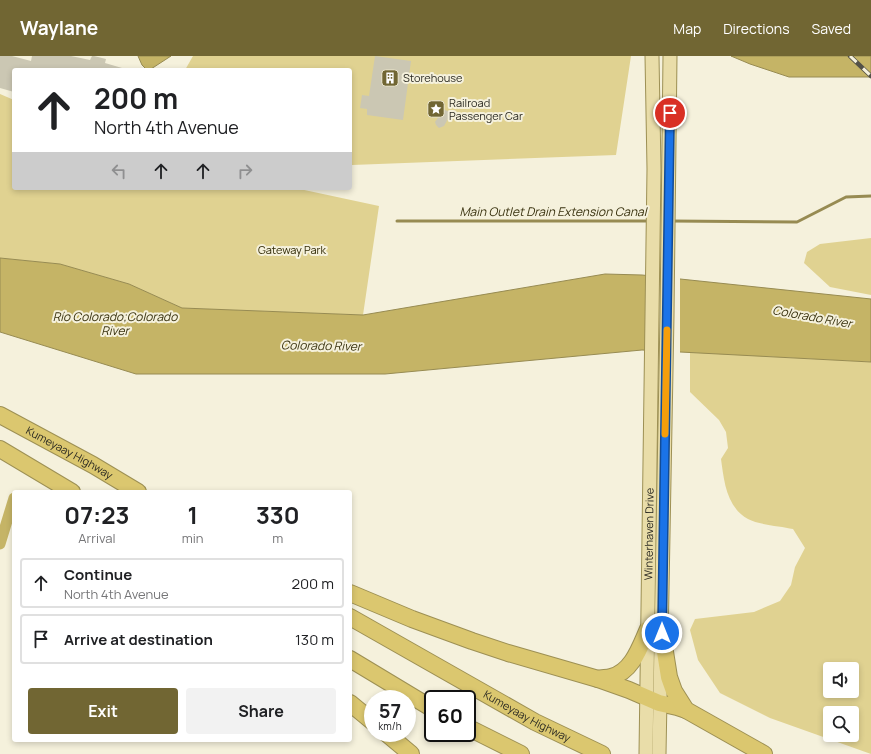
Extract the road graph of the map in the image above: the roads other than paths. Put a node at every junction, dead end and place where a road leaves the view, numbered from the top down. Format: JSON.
{"nodes":[{"id":1,"x":652,"y":56,"type":"edge"},
{"id":2,"x":670,"y":56,"type":"edge"},
{"id":3,"x":0,"y":415,"type":"edge"},
{"id":4,"x":0,"y":449,"type":"edge"},
{"id":5,"x":93,"y":465,"type":"junction"},
{"id":6,"x":69,"y":490,"type":"edge"},
{"id":7,"x":135,"y":490,"type":"edge"},
{"id":8,"x":143,"y":490,"type":"edge"},
{"id":9,"x":352,"y":594,"type":"edge"},
{"id":10,"x":352,"y":618,"type":"edge"},
{"id":11,"x":655,"y":631,"type":"junction"},
{"id":12,"x":352,"y":659,"type":"edge"},
{"id":13,"x":598,"y":679,"type":"junction"},
{"id":14,"x":653,"y":701,"type":"junction"},
{"id":15,"x":424,"y":703,"type":"edge"},
{"id":16,"x":352,"y":705,"type":"edge"},
{"id":17,"x":686,"y":710,"type":"junction"},
{"id":18,"x":364,"y":715,"type":"edge"},
{"id":19,"x":476,"y":732,"type":"edge"},
{"id":20,"x":397,"y":742,"type":"edge"},
{"id":21,"x":646,"y":748,"type":"edge"},
{"id":22,"x":659,"y":751,"type":"edge"},
{"id":23,"x":412,"y":754,"type":"edge"},
{"id":24,"x":521,"y":754,"type":"edge"},
{"id":25,"x":602,"y":754,"type":"edge"},
{"id":26,"x":764,"y":754,"type":"edge"}],
"edges":[{"from":1,"to":11,"type":"main road","name":"Winterhaven Drive"},
{"from":2,"to":11,"type":"main road","name":"Winterhaven Drive"},
{"from":3,"to":5,"type":"highway","name":"Kumeyaay Highway"},
{"from":4,"to":6,"type":"highway"},
{"from":5,"to":7,"type":"highway","name":"Kumeyaay Highway"},
{"from":5,"to":8,"type":"highway"},
{"from":9,"to":13,"type":"highway"},
{"from":10,"to":25,"type":"highway","name":"Kumeyaay Highway"},
{"from":11,"to":13,"type":"highway"},
{"from":11,"to":14,"type":"main road","name":"Winterhaven Drive"},
{"from":11,"to":17,"type":"highway"},
{"from":12,"to":15,"type":"highway"},
{"from":13,"to":14,"type":"highway"},
{"from":14,"to":17,"type":"highway"},
{"from":14,"to":21,"type":"main road","name":"Winterhaven Drive"},
{"from":14,"to":22,"type":"main road","name":"Winterhaven Drive"},
{"from":16,"to":18,"type":"highway"},
{"from":17,"to":26,"type":"highway"},
{"from":19,"to":24,"type":"highway"},
{"from":20,"to":23,"type":"highway"}]}
